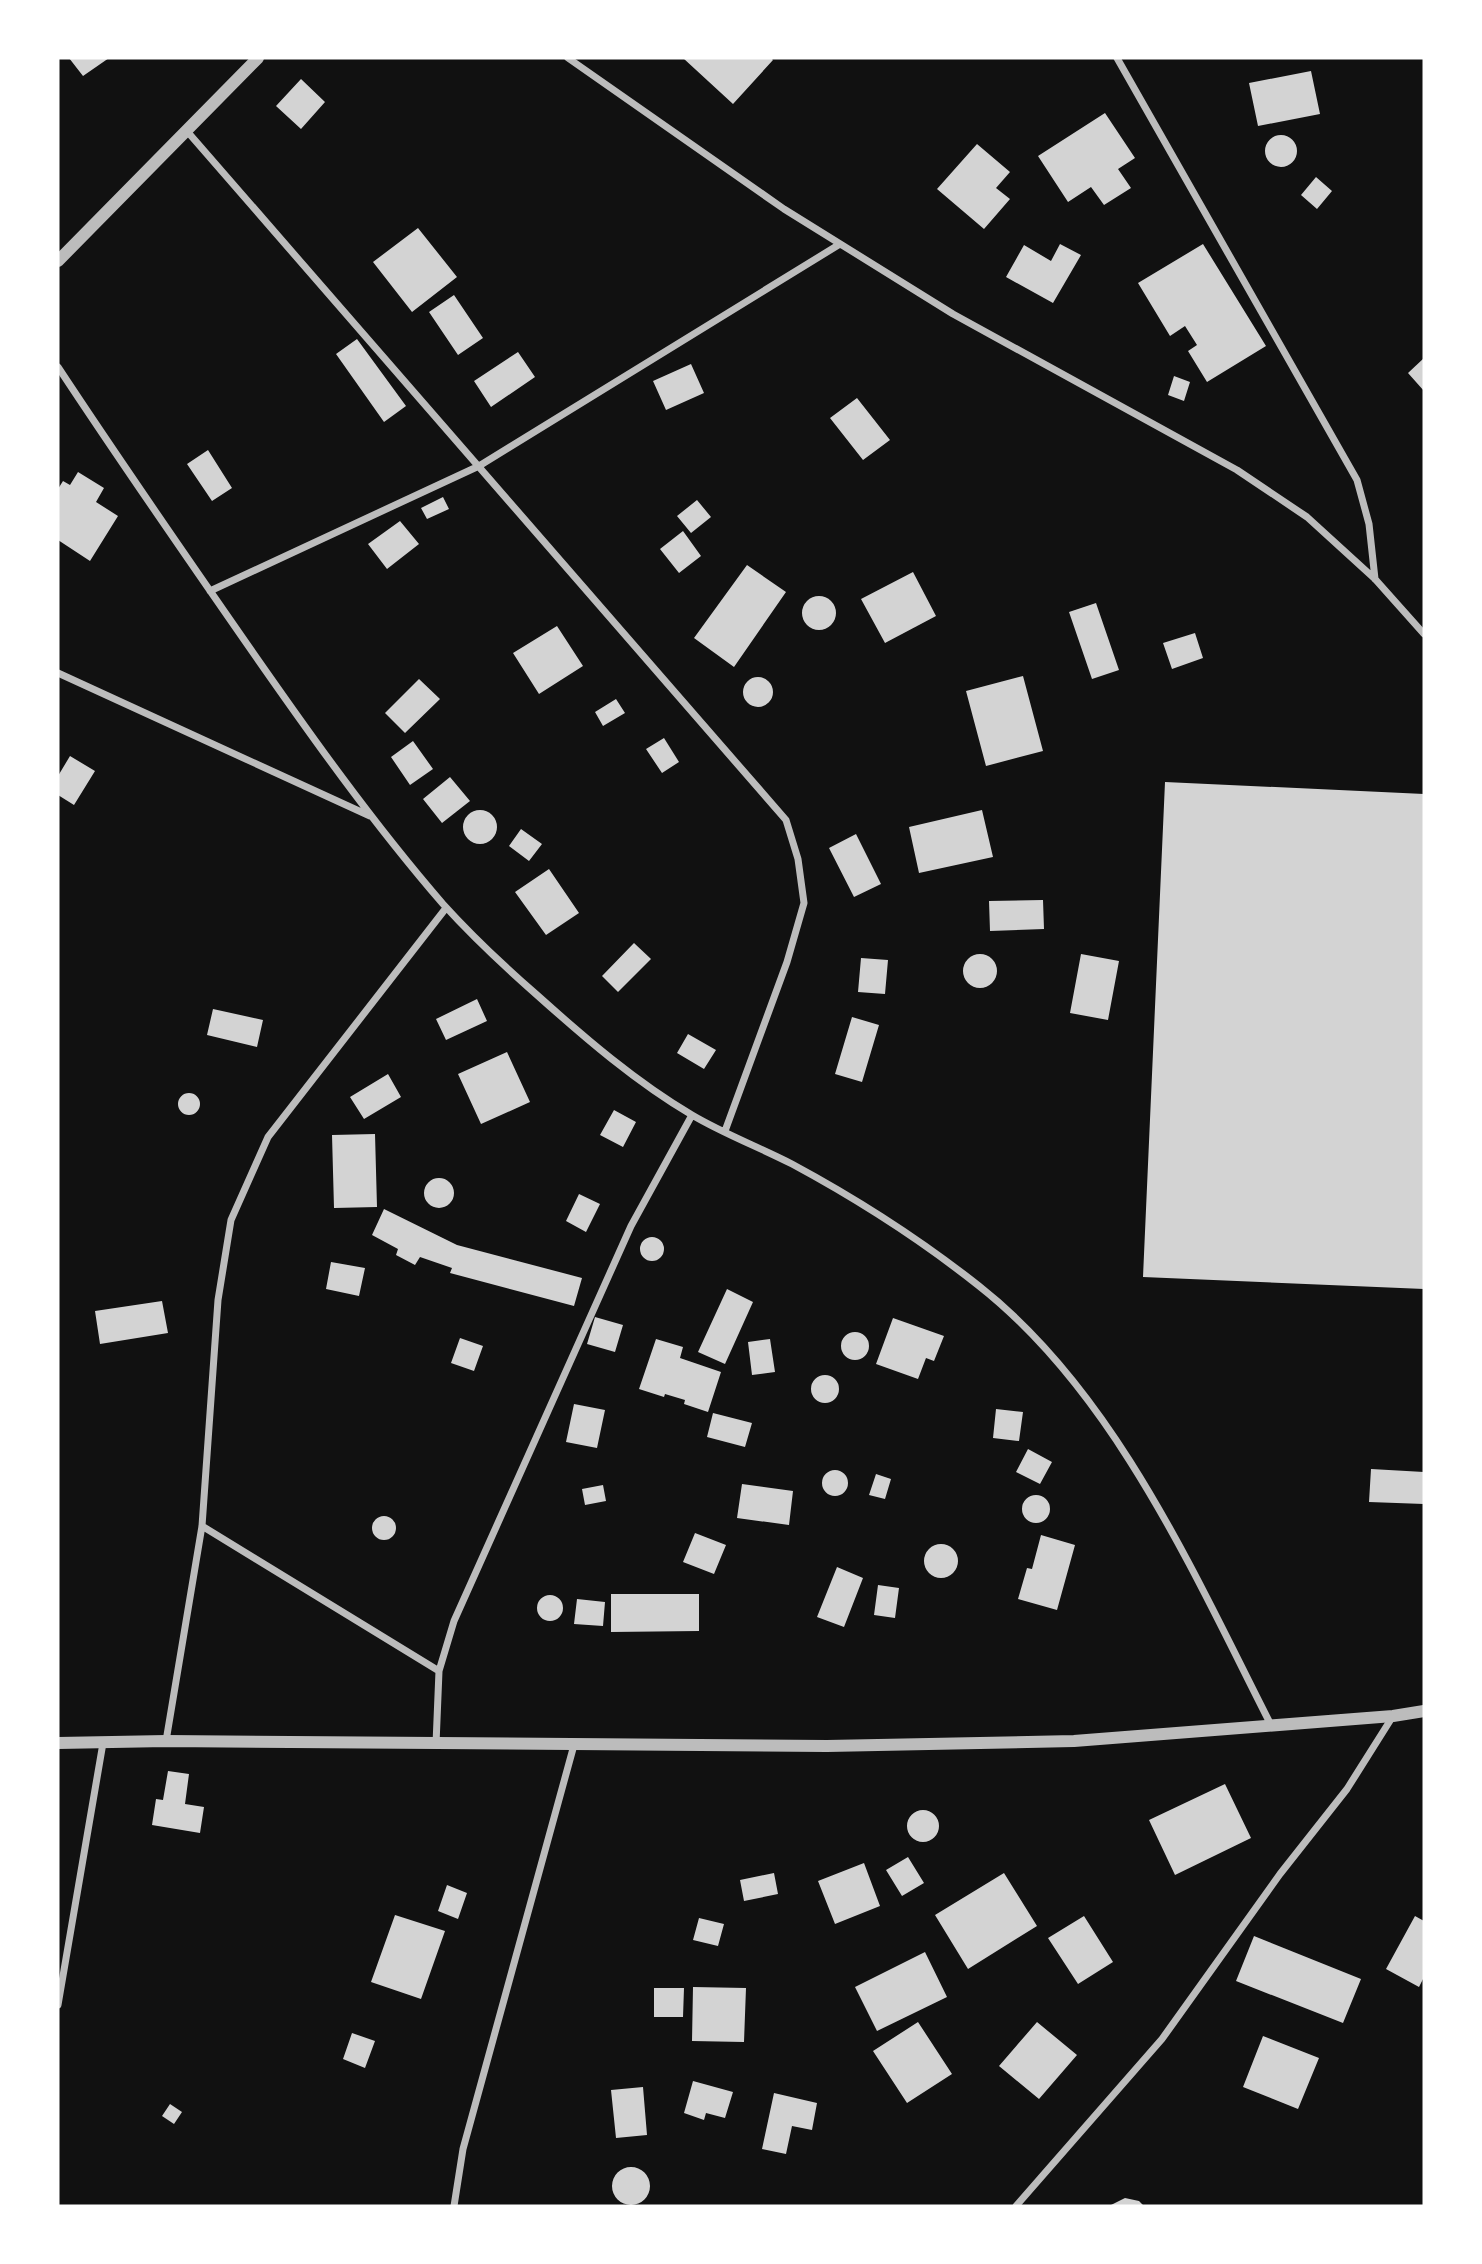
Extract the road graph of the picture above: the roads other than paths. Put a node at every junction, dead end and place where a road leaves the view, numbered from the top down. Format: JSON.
{"nodes":[{"id":1,"x":258,"y":58,"type":"edge"},
{"id":2,"x":568,"y":58,"type":"edge"},
{"id":3,"x":1117,"y":58,"type":"edge"},
{"id":4,"x":185,"y":130,"type":"junction"},
{"id":5,"x":840,"y":244,"type":"junction"},
{"id":6,"x":58,"y":261,"type":"edge"},
{"id":7,"x":58,"y":367,"type":"edge"},
{"id":8,"x":479,"y":466,"type":"junction"},
{"id":9,"x":1375,"y":579,"type":"junction"},
{"id":10,"x":210,"y":591,"type":"junction"},
{"id":11,"x":1424,"y":634,"type":"edge"},
{"id":12,"x":58,"y":673,"type":"edge"},
{"id":13,"x":371,"y":816,"type":"junction"},
{"id":14,"x":446,"y":908,"type":"junction"},
{"id":15,"x":692,"y":1115,"type":"junction"},
{"id":16,"x":725,"y":1131,"type":"junction"},
{"id":17,"x":202,"y":1525,"type":"junction"},
{"id":18,"x":439,"y":1671,"type":"junction"},
{"id":19,"x":1424,"y":1711,"type":"edge"},
{"id":20,"x":1393,"y":1716,"type":"junction"},
{"id":21,"x":1271,"y":1724,"type":"junction"},
{"id":22,"x":166,"y":1741,"type":"junction"},
{"id":23,"x":58,"y":1743,"type":"edge"},
{"id":24,"x":103,"y":1743,"type":"junction"},
{"id":25,"x":436,"y":1744,"type":"junction"},
{"id":26,"x":574,"y":1745,"type":"junction"},
{"id":27,"x":58,"y":2005,"type":"edge"},
{"id":28,"x":454,"y":2206,"type":"edge"},
{"id":29,"x":1016,"y":2206,"type":"edge"}],
"edges":[{"from":1,"to":4,"type":"street"},
{"from":2,"to":5,"type":"street"},
{"from":3,"to":9,"type":"street"},
{"from":4,"to":6,"type":"street"},
{"from":4,"to":8,"type":"street"},
{"from":5,"to":8,"type":"street"},
{"from":5,"to":9,"type":"street"},
{"from":7,"to":10,"type":"street"},
{"from":8,"to":10,"type":"street"},
{"from":8,"to":16,"type":"street"},
{"from":9,"to":11,"type":"street"},
{"from":10,"to":13,"type":"street"},
{"from":12,"to":13,"type":"street"},
{"from":13,"to":14,"type":"street"},
{"from":14,"to":15,"type":"street"},
{"from":14,"to":17,"type":"street"},
{"from":15,"to":16,"type":"street"},
{"from":15,"to":18,"type":"street"},
{"from":16,"to":21,"type":"street"},
{"from":17,"to":18,"type":"street"},
{"from":17,"to":22,"type":"street"},
{"from":18,"to":25,"type":"street"},
{"from":19,"to":20,"type":"street"},
{"from":20,"to":21,"type":"street"},
{"from":20,"to":29,"type":"street"},
{"from":21,"to":26,"type":"street"},
{"from":22,"to":24,"type":"street"},
{"from":22,"to":25,"type":"street"},
{"from":23,"to":24,"type":"street"},
{"from":24,"to":27,"type":"street"},
{"from":25,"to":26,"type":"street"},
{"from":26,"to":28,"type":"street"}]}
